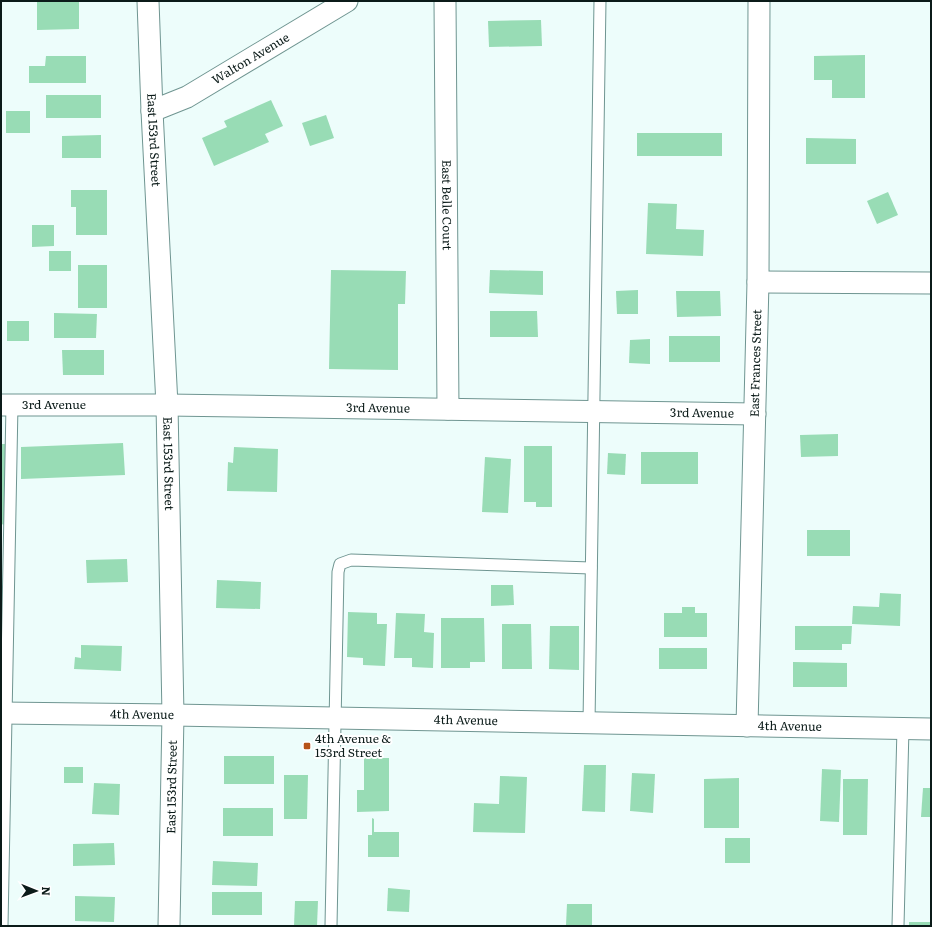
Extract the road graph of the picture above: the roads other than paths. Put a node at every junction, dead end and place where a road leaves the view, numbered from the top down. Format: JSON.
{"nodes":[{"id":1,"x":148,"y":1,"type":"edge"},
{"id":2,"x":347,"y":1,"type":"edge"},
{"id":3,"x":446,"y":1,"type":"edge"},
{"id":4,"x":600,"y":1,"type":"edge"},
{"id":5,"x":759,"y":1,"type":"edge"},
{"id":6,"x":152,"y":111,"type":"junction"},
{"id":7,"x":758,"y":282,"type":"junction"},
{"id":8,"x":931,"y":283,"type":"edge"},
{"id":9,"x":6,"y":405,"type":"edge"},
{"id":10,"x":167,"y":405,"type":"junction"},
{"id":11,"x":448,"y":409,"type":"junction"},
{"id":12,"x":594,"y":411,"type":"junction"},
{"id":13,"x":755,"y":414,"type":"junction"},
{"id":14,"x":591,"y":568,"type":"junction"},
{"id":15,"x":4,"y":713,"type":"edge"},
{"id":16,"x":173,"y":715,"type":"junction"},
{"id":17,"x":335,"y":718,"type":"junction"},
{"id":18,"x":589,"y":723,"type":"junction"},
{"id":19,"x":747,"y":726,"type":"junction"},
{"id":20,"x":903,"y":728,"type":"junction"},
{"id":21,"x":931,"y":729,"type":"edge"},
{"id":22,"x":2,"y":926,"type":"edge"},
{"id":23,"x":169,"y":926,"type":"edge"},
{"id":24,"x":331,"y":926,"type":"edge"},
{"id":25,"x":898,"y":926,"type":"edge"}],
"edges":[{"from":1,"to":6,"type":"street","name":"East 153rd Street"},
{"from":2,"to":6,"type":"street","name":"Walton Avenue"},
{"from":3,"to":11,"type":"street","name":"East Belle Court"},
{"from":4,"to":12,"type":"lane"},
{"from":5,"to":7,"type":"street","name":"East Frances Street"},
{"from":6,"to":10,"type":"street","name":"East 153rd Street"},
{"from":7,"to":8,"type":"street"},
{"from":7,"to":13,"type":"street","name":"East Frances Street"},
{"from":9,"to":10,"type":"street","name":"3rd Avenue"},
{"from":9,"to":15,"type":"lane"},
{"from":10,"to":11,"type":"street","name":"3rd Avenue"},
{"from":10,"to":16,"type":"street","name":"East 153rd Street"},
{"from":11,"to":12,"type":"street","name":"3rd Avenue"},
{"from":12,"to":13,"type":"street","name":"3rd Avenue"},
{"from":12,"to":14,"type":"lane"},
{"from":13,"to":19,"type":"street","name":"East Frances Street"},
{"from":14,"to":17,"type":"lane"},
{"from":14,"to":18,"type":"lane"},
{"from":15,"to":16,"type":"street","name":"4th Avenue"},
{"from":15,"to":22,"type":"lane"},
{"from":16,"to":17,"type":"street","name":"4th Avenue"},
{"from":16,"to":23,"type":"street","name":"East 153rd Street"},
{"from":17,"to":18,"type":"street","name":"4th Avenue"},
{"from":17,"to":24,"type":"lane"},
{"from":18,"to":19,"type":"street","name":"4th Avenue"},
{"from":19,"to":20,"type":"street","name":"4th Avenue"},
{"from":20,"to":21,"type":"street","name":"4th Avenue"},
{"from":20,"to":25,"type":"lane"}]}
